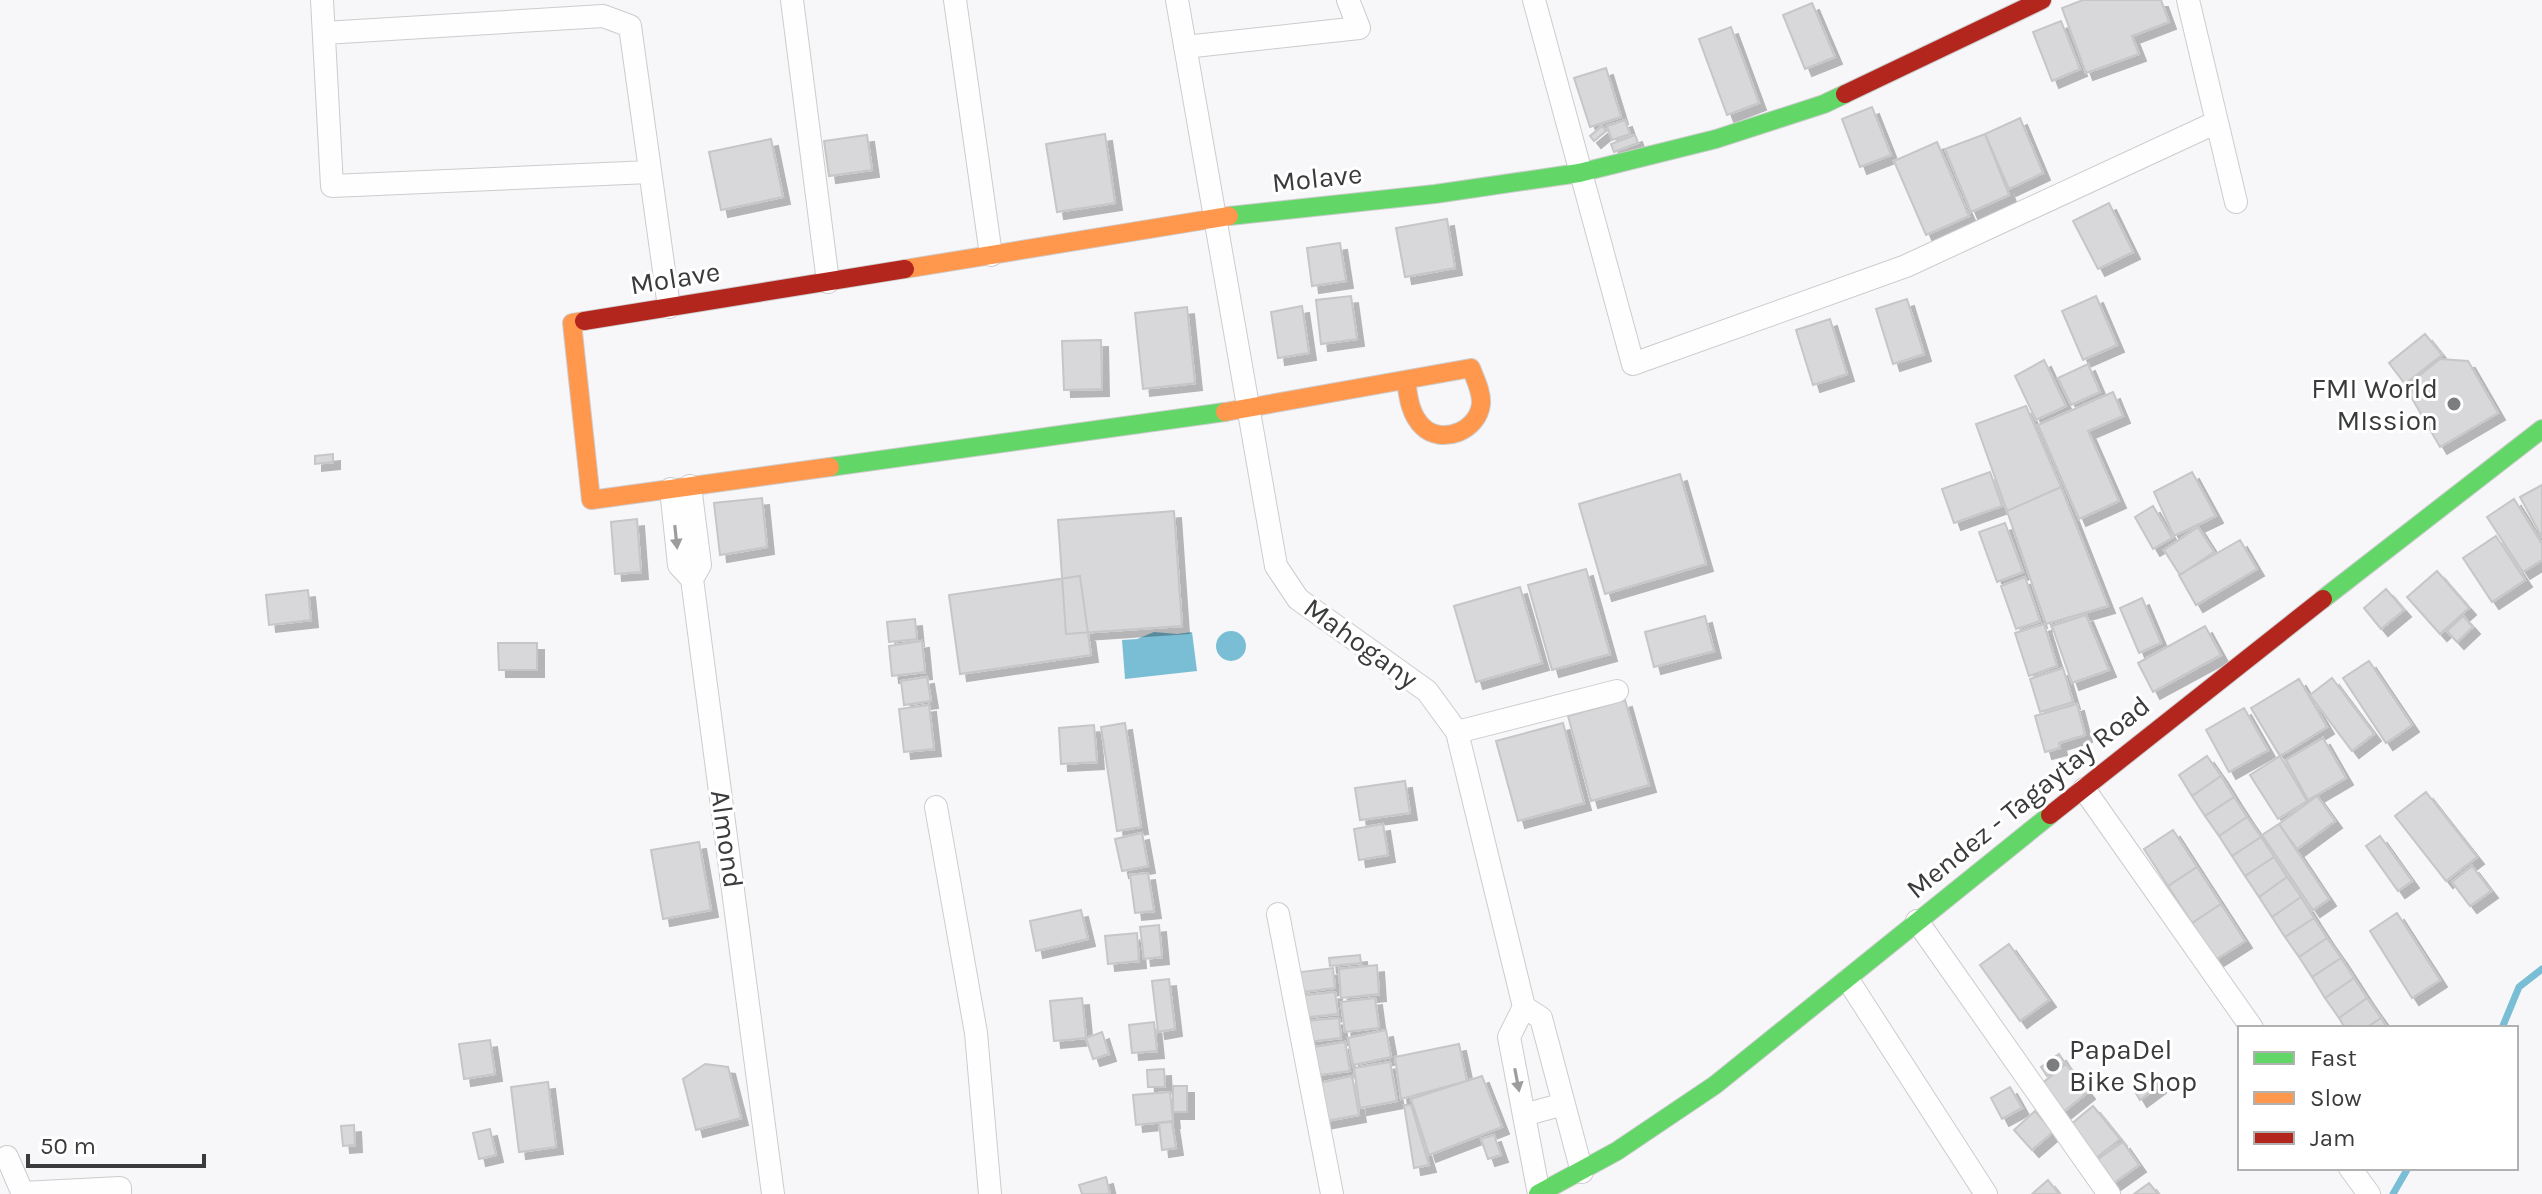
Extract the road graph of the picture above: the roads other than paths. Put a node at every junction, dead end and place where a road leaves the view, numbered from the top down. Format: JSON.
{"nodes":[{"id":1,"x":322,"y":0,"type":"edge"},
{"id":2,"x":792,"y":0,"type":"edge"},
{"id":3,"x":955,"y":0,"type":"edge"},
{"id":4,"x":1177,"y":0,"type":"edge"},
{"id":5,"x":1348,"y":0,"type":"edge"},
{"id":6,"x":1534,"y":0,"type":"edge"},
{"id":7,"x":2188,"y":0,"type":"edge"},
{"id":8,"x":2031,"y":2,"type":"edge"},
{"id":9,"x":324,"y":33,"type":"junction"},
{"id":10,"x":1185,"y":47,"type":"junction"},
{"id":11,"x":2217,"y":122,"type":"junction"},
{"id":12,"x":649,"y":172,"type":"junction"},
{"id":13,"x":1579,"y":173,"type":"junction"},
{"id":14,"x":2236,"y":202,"type":"dead end"},
{"id":15,"x":1215,"y":218,"type":"junction"},
{"id":16,"x":991,"y":255,"type":"junction"},
{"id":17,"x":828,"y":282,"type":"junction"},
{"id":18,"x":669,"y":307,"type":"junction"},
{"id":19,"x":1406,"y":380,"type":"junction"},
{"id":20,"x":1247,"y":409,"type":"junction"},
{"id":21,"x":2542,"y":429,"type":"edge"},
{"id":22,"x":681,"y":488,"type":"junction"},
{"id":23,"x":1617,"y":691,"type":"dead end"},
{"id":24,"x":1457,"y":732,"type":"junction"},
{"id":25,"x":2084,"y":789,"type":"junction"},
{"id":26,"x":936,"y":807,"type":"dead end"},
{"id":27,"x":1278,"y":914,"type":"dead end"},
{"id":28,"x":1917,"y":921,"type":"junction"},
{"id":29,"x":1848,"y":980,"type":"junction"},
{"id":30,"x":1524,"y":1007,"type":"junction"},
{"id":31,"x":2251,"y":1026,"type":"edge"},
{"id":32,"x":1564,"y":1104,"type":"junction"},
{"id":33,"x":1524,"y":1115,"type":"junction"},
{"id":34,"x":7,"y":1157,"type":"dead end"},
{"id":35,"x":2351,"y":1170,"type":"edge"},
{"id":36,"x":1582,"y":1172,"type":"junction"},
{"id":37,"x":22,"y":1194,"type":"edge"},
{"id":38,"x":120,"y":1194,"type":"edge"},
{"id":39,"x":773,"y":1194,"type":"edge"},
{"id":40,"x":990,"y":1194,"type":"edge"},
{"id":41,"x":1332,"y":1194,"type":"edge"},
{"id":42,"x":1539,"y":1194,"type":"edge"},
{"id":43,"x":1986,"y":1194,"type":"edge"},
{"id":44,"x":2109,"y":1194,"type":"edge"},
{"id":45,"x":2369,"y":1194,"type":"edge"}],
"edges":[{"from":1,"to":9,"type":"street"},
{"from":2,"to":17,"type":"street"},
{"from":3,"to":16,"type":"street"},
{"from":4,"to":10,"type":"street","name":"Mahogany"},
{"from":5,"to":10,"type":"street"},
{"from":6,"to":13,"type":"street"},
{"from":7,"to":11,"type":"street"},
{"from":8,"to":13,"type":"street","name":"Molave"},
{"from":9,"to":12,"type":"street"},
{"from":9,"to":12,"type":"street"},
{"from":10,"to":15,"type":"street","name":"Mahogany"},
{"from":11,"to":13,"type":"street"},
{"from":11,"to":14,"type":"street"},
{"from":12,"to":18,"type":"street"},
{"from":13,"to":15,"type":"street","name":"Molave"},
{"from":15,"to":16,"type":"street","name":"Molave"},
{"from":15,"to":20,"type":"street","name":"Mahogany"},
{"from":16,"to":17,"type":"street","name":"Molave"},
{"from":17,"to":18,"type":"street","name":"Molave"},
{"from":18,"to":22,"type":"street","name":"Molave"},
{"from":19,"to":19,"type":"street"},
{"from":19,"to":20,"type":"street"},
{"from":20,"to":22,"type":"street"},
{"from":20,"to":24,"type":"street","name":"Mahogany"},
{"from":21,"to":25,"type":"street","name":"Mendez - Tagaytay Road"},
{"from":22,"to":39,"type":"street","name":"Almond"},
{"from":23,"to":24,"type":"street"},
{"from":24,"to":30,"type":"street","name":"Mahogany"},
{"from":25,"to":28,"type":"street","name":"Mendez - Tagaytay Road"},
{"from":25,"to":31,"type":"street"},
{"from":26,"to":40,"type":"street"},
{"from":27,"to":41,"type":"street"},
{"from":28,"to":29,"type":"street","name":"Mendez - Tagaytay Road"},
{"from":28,"to":44,"type":"street"},
{"from":29,"to":36,"type":"street","name":"Mendez - Tagaytay Road"},
{"from":29,"to":43,"type":"street"},
{"from":30,"to":32,"type":"street","name":"Mahogany"},
{"from":30,"to":33,"type":"street","one_way":true},
{"from":32,"to":33,"type":"street"},
{"from":32,"to":36,"type":"street","name":"Mahogany"},
{"from":33,"to":42,"type":"street"},
{"from":34,"to":37,"type":"street"},
{"from":35,"to":45,"type":"street"},
{"from":36,"to":42,"type":"street","name":"Mendez - Tagaytay Road"},
{"from":37,"to":38,"type":"street"}]}
